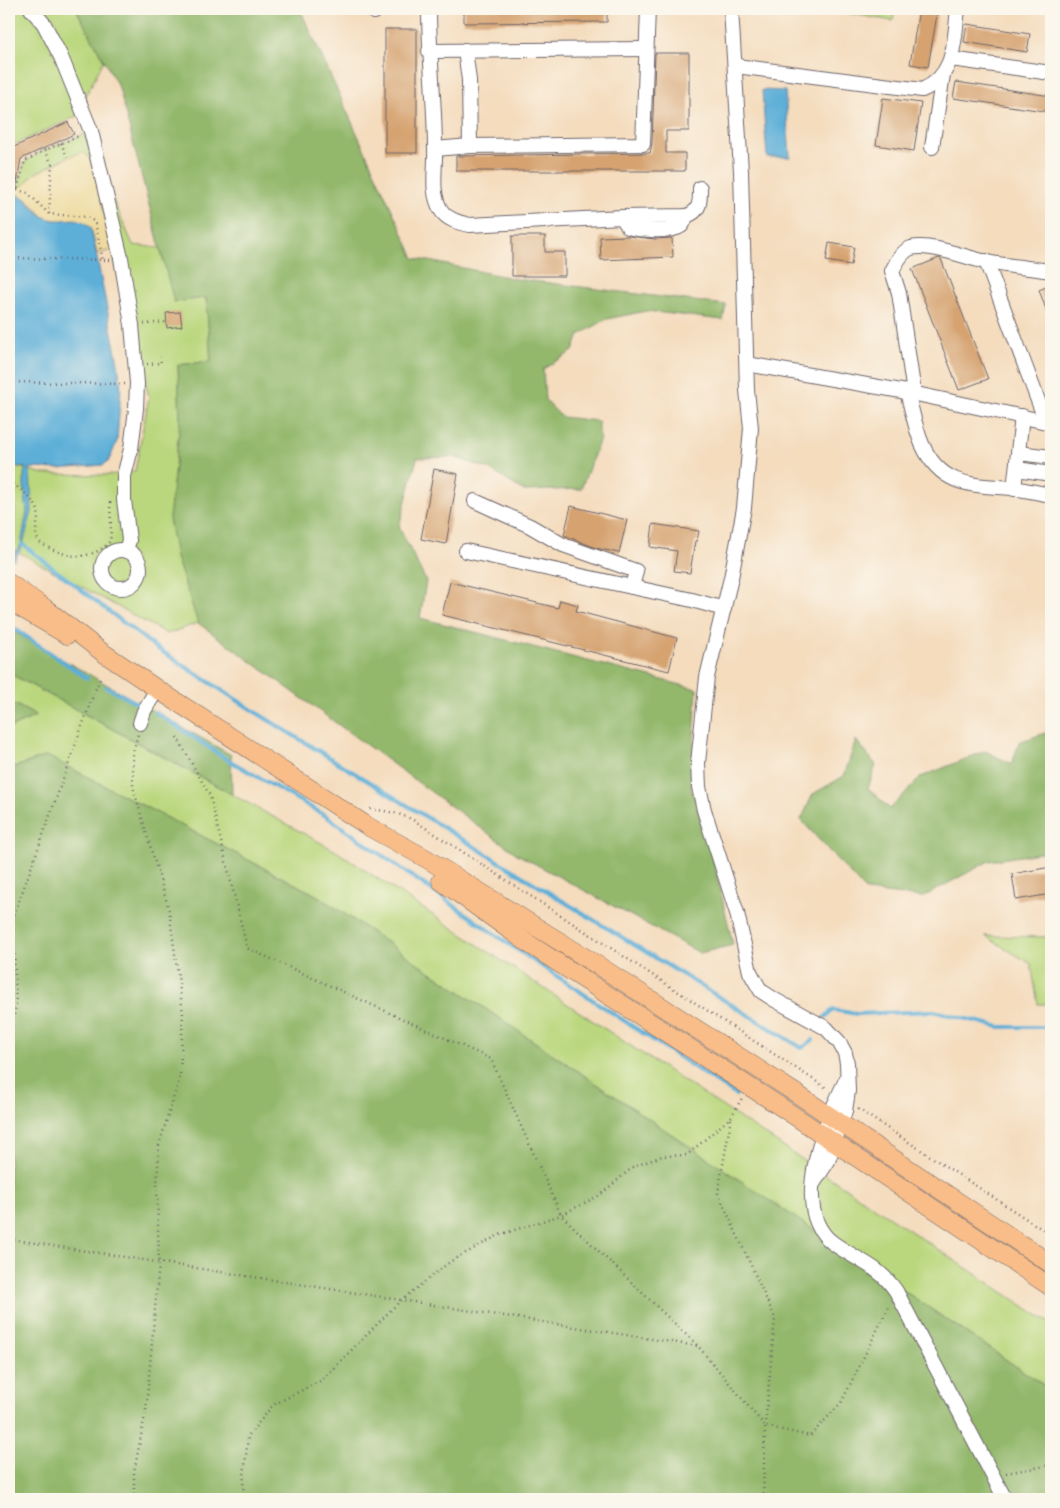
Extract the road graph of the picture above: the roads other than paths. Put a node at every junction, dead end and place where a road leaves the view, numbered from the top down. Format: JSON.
{"nodes":[{"id":1,"x":31,"y":9,"type":"edge"},
{"id":2,"x":429,"y":9,"type":"edge"},
{"id":3,"x":648,"y":9,"type":"edge"},
{"id":4,"x":731,"y":9,"type":"edge"},
{"id":5,"x":958,"y":9,"type":"edge"},
{"id":6,"x":646,"y":49,"type":"junction"},
{"id":7,"x":465,"y":50,"type":"junction"},
{"id":8,"x":429,"y":51,"type":"junction"},
{"id":9,"x":951,"y":58,"type":"junction"},
{"id":10,"x":736,"y":66,"type":"junction"},
{"id":11,"x":1051,"y":73,"type":"edge"},
{"id":12,"x":943,"y":74,"type":"junction"},
{"id":13,"x":470,"y":146,"type":"junction"},
{"id":14,"x":932,"y":147,"type":"dead end"},
{"id":15,"x":435,"y":149,"type":"junction"},
{"id":16,"x":700,"y":188,"type":"dead end"},
{"id":17,"x":986,"y":262,"type":"junction"},
{"id":18,"x":1051,"y":271,"type":"edge"},
{"id":19,"x":747,"y":364,"type":"junction"},
{"id":20,"x":911,"y":393,"type":"junction"},
{"id":21,"x":1022,"y":416,"type":"junction"},
{"id":22,"x":1049,"y":423,"type":"edge"},
{"id":23,"x":1018,"y":453,"type":"junction"},
{"id":24,"x":1051,"y":457,"type":"edge"},
{"id":25,"x":1017,"y":468,"type":"junction"},
{"id":26,"x":1051,"y":474,"type":"edge"},
{"id":27,"x":1014,"y":488,"type":"junction"},
{"id":28,"x":1051,"y":495,"type":"edge"},
{"id":29,"x":475,"y":501,"type":"dead end"},
{"id":30,"x":126,"y":550,"type":"dead end"},
{"id":31,"x":466,"y":551,"type":"dead end"},
{"id":32,"x":9,"y":583,"type":"edge"},
{"id":33,"x":632,"y":587,"type":"junction"},
{"id":34,"x":9,"y":601,"type":"edge"},
{"id":35,"x":724,"y":609,"type":"junction"},
{"id":36,"x":102,"y":652,"type":"junction"},
{"id":37,"x":157,"y":689,"type":"junction"},
{"id":38,"x":140,"y":723,"type":"road end"},
{"id":39,"x":369,"y":826,"type":"junction"},
{"id":40,"x":835,"y":1120,"type":"junction"},
{"id":41,"x":829,"y":1138,"type":"junction"},
{"id":42,"x":1051,"y":1264,"type":"edge"},
{"id":43,"x":1051,"y":1287,"type":"edge"},
{"id":44,"x":1005,"y":1499,"type":"edge"}],
"edges":[{"from":1,"to":30,"type":"street"},
{"from":2,"to":8,"type":"street"},
{"from":3,"to":6,"type":"street"},
{"from":4,"to":10,"type":"street"},
{"from":5,"to":9,"type":"street"},
{"from":6,"to":7,"type":"street"},
{"from":6,"to":13,"type":"street"},
{"from":7,"to":8,"type":"street"},
{"from":7,"to":13,"type":"street"},
{"from":8,"to":15,"type":"street"},
{"from":9,"to":11,"type":"street"},
{"from":9,"to":12,"type":"street"},
{"from":10,"to":12,"type":"street"},
{"from":10,"to":19,"type":"street"},
{"from":12,"to":14,"type":"street"},
{"from":13,"to":15,"type":"street"},
{"from":15,"to":16,"type":"street"},
{"from":17,"to":18,"type":"street"},
{"from":17,"to":20,"type":"street"},
{"from":17,"to":22,"type":"street"},
{"from":19,"to":20,"type":"street"},
{"from":19,"to":35,"type":"street"},
{"from":20,"to":21,"type":"street"},
{"from":20,"to":27,"type":"street"},
{"from":21,"to":22,"type":"street"},
{"from":21,"to":23,"type":"street"},
{"from":23,"to":24,"type":"street"},
{"from":23,"to":25,"type":"street"},
{"from":25,"to":26,"type":"street"},
{"from":25,"to":27,"type":"street"},
{"from":27,"to":28,"type":"street"},
{"from":29,"to":33,"type":"street"},
{"from":31,"to":33,"type":"street"},
{"from":32,"to":36,"type":"main road"},
{"from":33,"to":35,"type":"street"},
{"from":34,"to":36,"type":"main road"},
{"from":35,"to":40,"type":"street"},
{"from":36,"to":37,"type":"main road"},
{"from":37,"to":38,"type":"street"},
{"from":37,"to":39,"type":"main road"},
{"from":39,"to":40,"type":"main road"},
{"from":39,"to":41,"type":"main road"},
{"from":40,"to":41,"type":"street"},
{"from":40,"to":42,"type":"main road"},
{"from":41,"to":43,"type":"main road"},
{"from":41,"to":44,"type":"street"}]}
